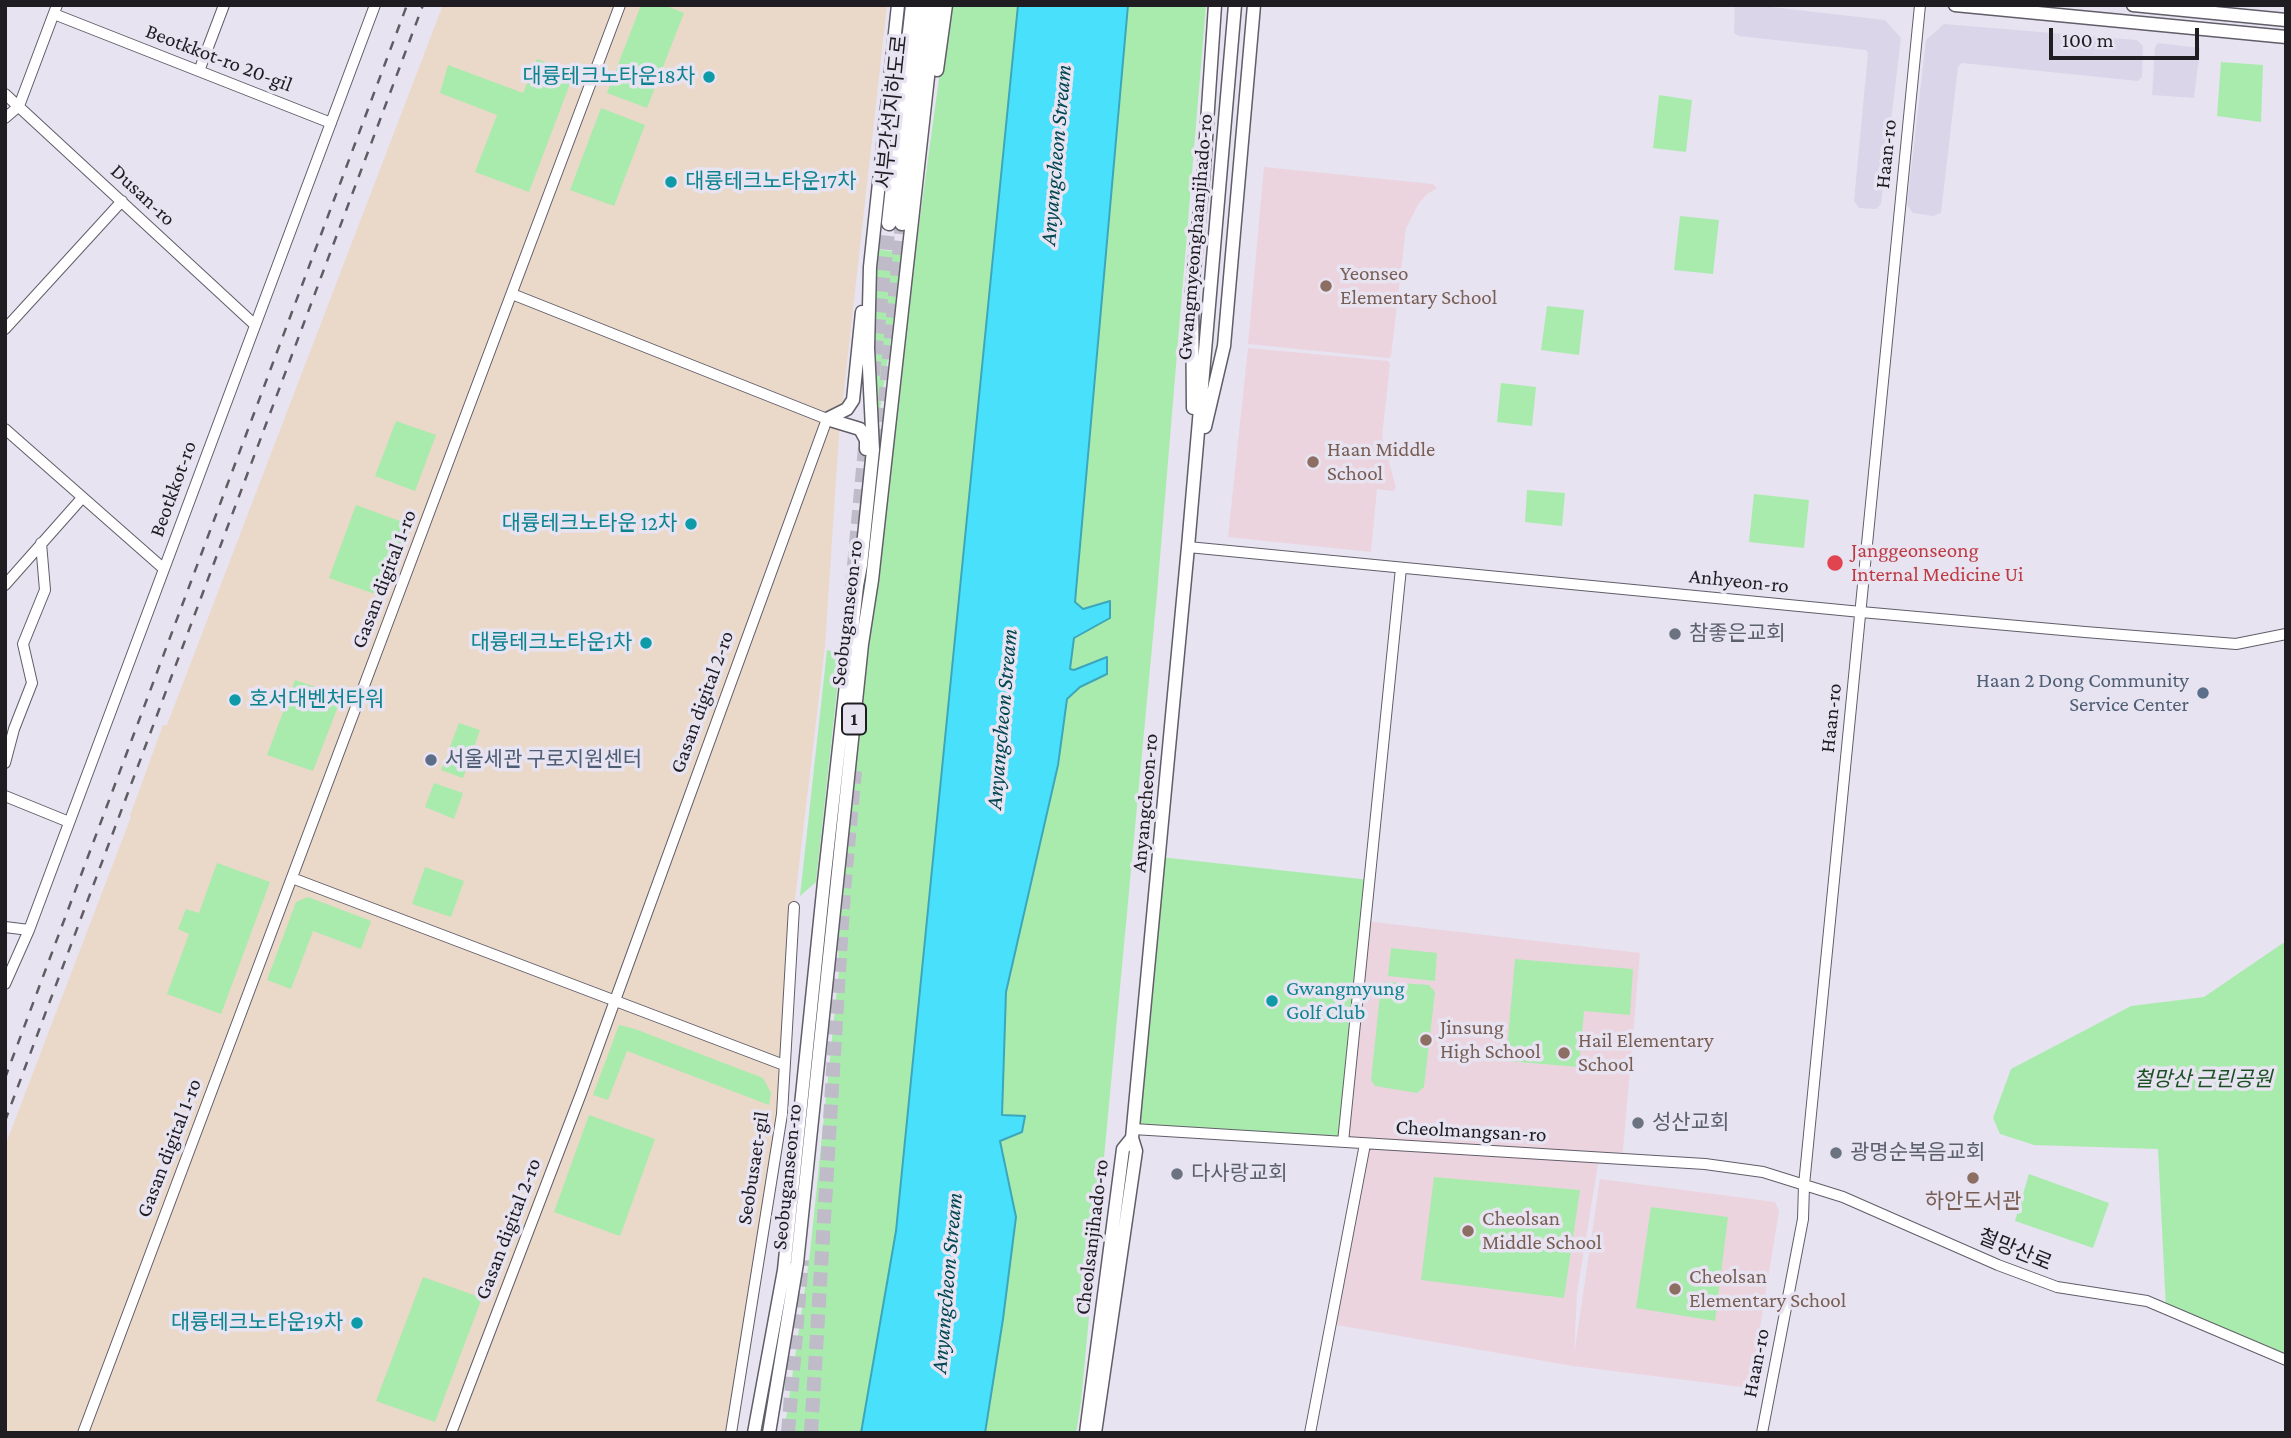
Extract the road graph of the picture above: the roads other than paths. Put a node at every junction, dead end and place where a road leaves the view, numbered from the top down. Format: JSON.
{"nodes":[{"id":1,"x":224,"y":5,"type":"edge"},
{"id":2,"x":375,"y":5,"type":"edge"},
{"id":3,"x":620,"y":5,"type":"edge"},
{"id":4,"x":898,"y":5,"type":"edge"},
{"id":5,"x":913,"y":5,"type":"edge"},
{"id":6,"x":924,"y":5,"type":"edge"},
{"id":7,"x":936,"y":5,"type":"edge"},
{"id":8,"x":946,"y":5,"type":"edge"},
{"id":9,"x":1215,"y":5,"type":"edge"},
{"id":10,"x":1235,"y":5,"type":"edge"},
{"id":11,"x":1254,"y":5,"type":"edge"},
{"id":12,"x":1920,"y":5,"type":"edge"},
{"id":13,"x":1955,"y":5,"type":"edge"},
{"id":14,"x":2133,"y":5,"type":"edge"},
{"id":15,"x":55,"y":10,"type":"edge"},
{"id":16,"x":2286,"y":20,"type":"edge"},
{"id":17,"x":2286,"y":37,"type":"edge"},
{"id":18,"x":199,"y":71,"type":"junction"},
{"id":19,"x":5,"y":94,"type":"edge"},
{"id":20,"x":19,"y":106,"type":"junction"},
{"id":21,"x":5,"y":118,"type":"edge"},
{"id":22,"x":331,"y":123,"type":"junction"},
{"id":23,"x":122,"y":201,"type":"junction"},
{"id":24,"x":915,"y":204,"type":"junction"},
{"id":25,"x":870,"y":267,"type":"junction"},
{"id":26,"x":512,"y":295,"type":"junction"},
{"id":27,"x":255,"y":325,"type":"junction"},
{"id":28,"x":5,"y":329,"type":"edge"},
{"id":29,"x":827,"y":419,"type":"junction"},
{"id":30,"x":5,"y":429,"type":"edge"},
{"id":31,"x":1194,"y":472,"type":"junction"},
{"id":32,"x":82,"y":498,"type":"junction"},
{"id":33,"x":41,"y":543,"type":"junction"},
{"id":34,"x":1188,"y":547,"type":"junction"},
{"id":35,"x":1401,"y":568,"type":"junction"},
{"id":36,"x":164,"y":569,"type":"junction"},
{"id":37,"x":5,"y":585,"type":"edge"},
{"id":38,"x":857,"y":586,"type":"junction"},
{"id":39,"x":1861,"y":612,"type":"junction"},
{"id":40,"x":2286,"y":634,"type":"edge"},
{"id":41,"x":5,"y":763,"type":"edge"},
{"id":42,"x":5,"y":796,"type":"edge"},
{"id":43,"x":69,"y":822,"type":"junction"},
{"id":44,"x":292,"y":877,"type":"junction"},
{"id":45,"x":794,"y":907,"type":"dead end"},
{"id":46,"x":5,"y":927,"type":"edge"},
{"id":47,"x":29,"y":930,"type":"junction"},
{"id":48,"x":5,"y":984,"type":"edge"},
{"id":49,"x":615,"y":999,"type":"junction"},
{"id":50,"x":784,"y":1065,"type":"junction"},
{"id":51,"x":1133,"y":1134,"type":"junction"},
{"id":52,"x":1343,"y":1142,"type":"junction"},
{"id":53,"x":1364,"y":1144,"type":"junction"},
{"id":54,"x":1804,"y":1185,"type":"junction"},
{"id":55,"x":790,"y":1313,"type":"junction"},
{"id":56,"x":2286,"y":1360,"type":"edge"},
{"id":57,"x":83,"y":1433,"type":"edge"},
{"id":58,"x":451,"y":1433,"type":"edge"},
{"id":59,"x":731,"y":1433,"type":"edge"},
{"id":60,"x":754,"y":1433,"type":"edge"},
{"id":61,"x":769,"y":1433,"type":"edge"},
{"id":62,"x":778,"y":1433,"type":"edge"},
{"id":63,"x":1086,"y":1433,"type":"edge"},
{"id":64,"x":1096,"y":1433,"type":"edge"},
{"id":65,"x":1310,"y":1433,"type":"edge"},
{"id":66,"x":1762,"y":1433,"type":"edge"}],
"edges":[{"from":1,"to":18,"type":"street"},
{"from":2,"to":22,"type":"street","name":"Beotkkot-ro"},
{"from":3,"to":26,"type":"street","name":"Gasan digital 1-ro"},
{"from":4,"to":25,"type":"main road","name":"Seobuganseon-ro","number":"1"},
{"from":5,"to":6,"type":"highway","name":"서부간선지하도로"},
{"from":7,"to":24,"type":"main road","name":"Seobuganseon-ro","number":"1"},
{"from":8,"to":24,"type":"main road"},
{"from":9,"to":31,"type":"main road"},
{"from":10,"to":31,"type":"main road","name":"Gwangmyeonghaanjihado-ro"},
{"from":11,"to":31,"type":"main road"},
{"from":12,"to":39,"type":"street","name":"Haan-ro"},
{"from":13,"to":17,"type":"main road"},
{"from":14,"to":16,"type":"main road"},
{"from":15,"to":18,"type":"street","name":"Beotkkot-ro 20-gil"},
{"from":15,"to":20,"type":"street"},
{"from":18,"to":22,"type":"street","name":"Beotkkot-ro 20-gil"},
{"from":19,"to":20,"type":"street","name":"Dusan-ro"},
{"from":20,"to":21,"type":"street"},
{"from":20,"to":23,"type":"street","name":"Dusan-ro"},
{"from":22,"to":27,"type":"street","name":"Beotkkot-ro"},
{"from":23,"to":27,"type":"street","name":"Dusan-ro"},
{"from":23,"to":28,"type":"street"},
{"from":24,"to":55,"type":"main road","name":"Seobuganseon-ro","number":"1"},
{"from":25,"to":29,"type":"main road"},
{"from":25,"to":38,"type":"main road","name":"Seobuganseon-ro","number":"1"},
{"from":26,"to":29,"type":"street"},
{"from":26,"to":44,"type":"street","name":"Gasan digital 1-ro"},
{"from":27,"to":36,"type":"street","name":"Beotkkot-ro"},
{"from":29,"to":38,"type":"main road"},
{"from":29,"to":49,"type":"street","name":"Gasan digital 2-ro"},
{"from":30,"to":32,"type":"street"},
{"from":31,"to":34,"type":"main road","name":"Anyangcheon-ro"},
{"from":32,"to":33,"type":"street"},
{"from":32,"to":36,"type":"street"},
{"from":33,"to":37,"type":"street"},
{"from":33,"to":41,"type":"street"},
{"from":34,"to":35,"type":"street","name":"Anhyeon-ro"},
{"from":34,"to":51,"type":"main road","name":"Anyangcheon-ro"},
{"from":35,"to":39,"type":"street","name":"Anhyeon-ro"},
{"from":35,"to":52,"type":"street"},
{"from":36,"to":43,"type":"street","name":"Beotkkot-ro"},
{"from":38,"to":60,"type":"main road","name":"Seobuganseon-ro","number":"1"},
{"from":39,"to":40,"type":"street","name":"Anhyeon-ro"},
{"from":39,"to":54,"type":"street","name":"Haan-ro"},
{"from":42,"to":43,"type":"street"},
{"from":43,"to":47,"type":"street","name":"Beotkkot-ro"},
{"from":44,"to":49,"type":"street"},
{"from":44,"to":57,"type":"street","name":"Gasan digital 1-ro"},
{"from":45,"to":50,"type":"street","name":"Seobusaet-gil"},
{"from":46,"to":47,"type":"street"},
{"from":47,"to":48,"type":"street","name":"Beotkkot-ro"},
{"from":49,"to":50,"type":"street"},
{"from":49,"to":58,"type":"street","name":"Gasan digital 2-ro"},
{"from":50,"to":59,"type":"street","name":"Seobusaet-gil"},
{"from":51,"to":52,"type":"street","name":"Cheolmangsan-ro"},
{"from":51,"to":63,"type":"main road","name":"Cheolsanjihado-ro"},
{"from":51,"to":64,"type":"main road","name":"Cheolsanjihado-ro"},
{"from":52,"to":53,"type":"street","name":"Cheolmangsan-ro"},
{"from":53,"to":54,"type":"street","name":"Cheolmangsan-ro"},
{"from":53,"to":65,"type":"street"},
{"from":54,"to":56,"type":"street","name":"철망산로"},
{"from":54,"to":66,"type":"street","name":"Haan-ro"},
{"from":55,"to":61,"type":"main road","name":"Seobuganseon-ro","number":"1"},
{"from":55,"to":62,"type":"main road"}]}
